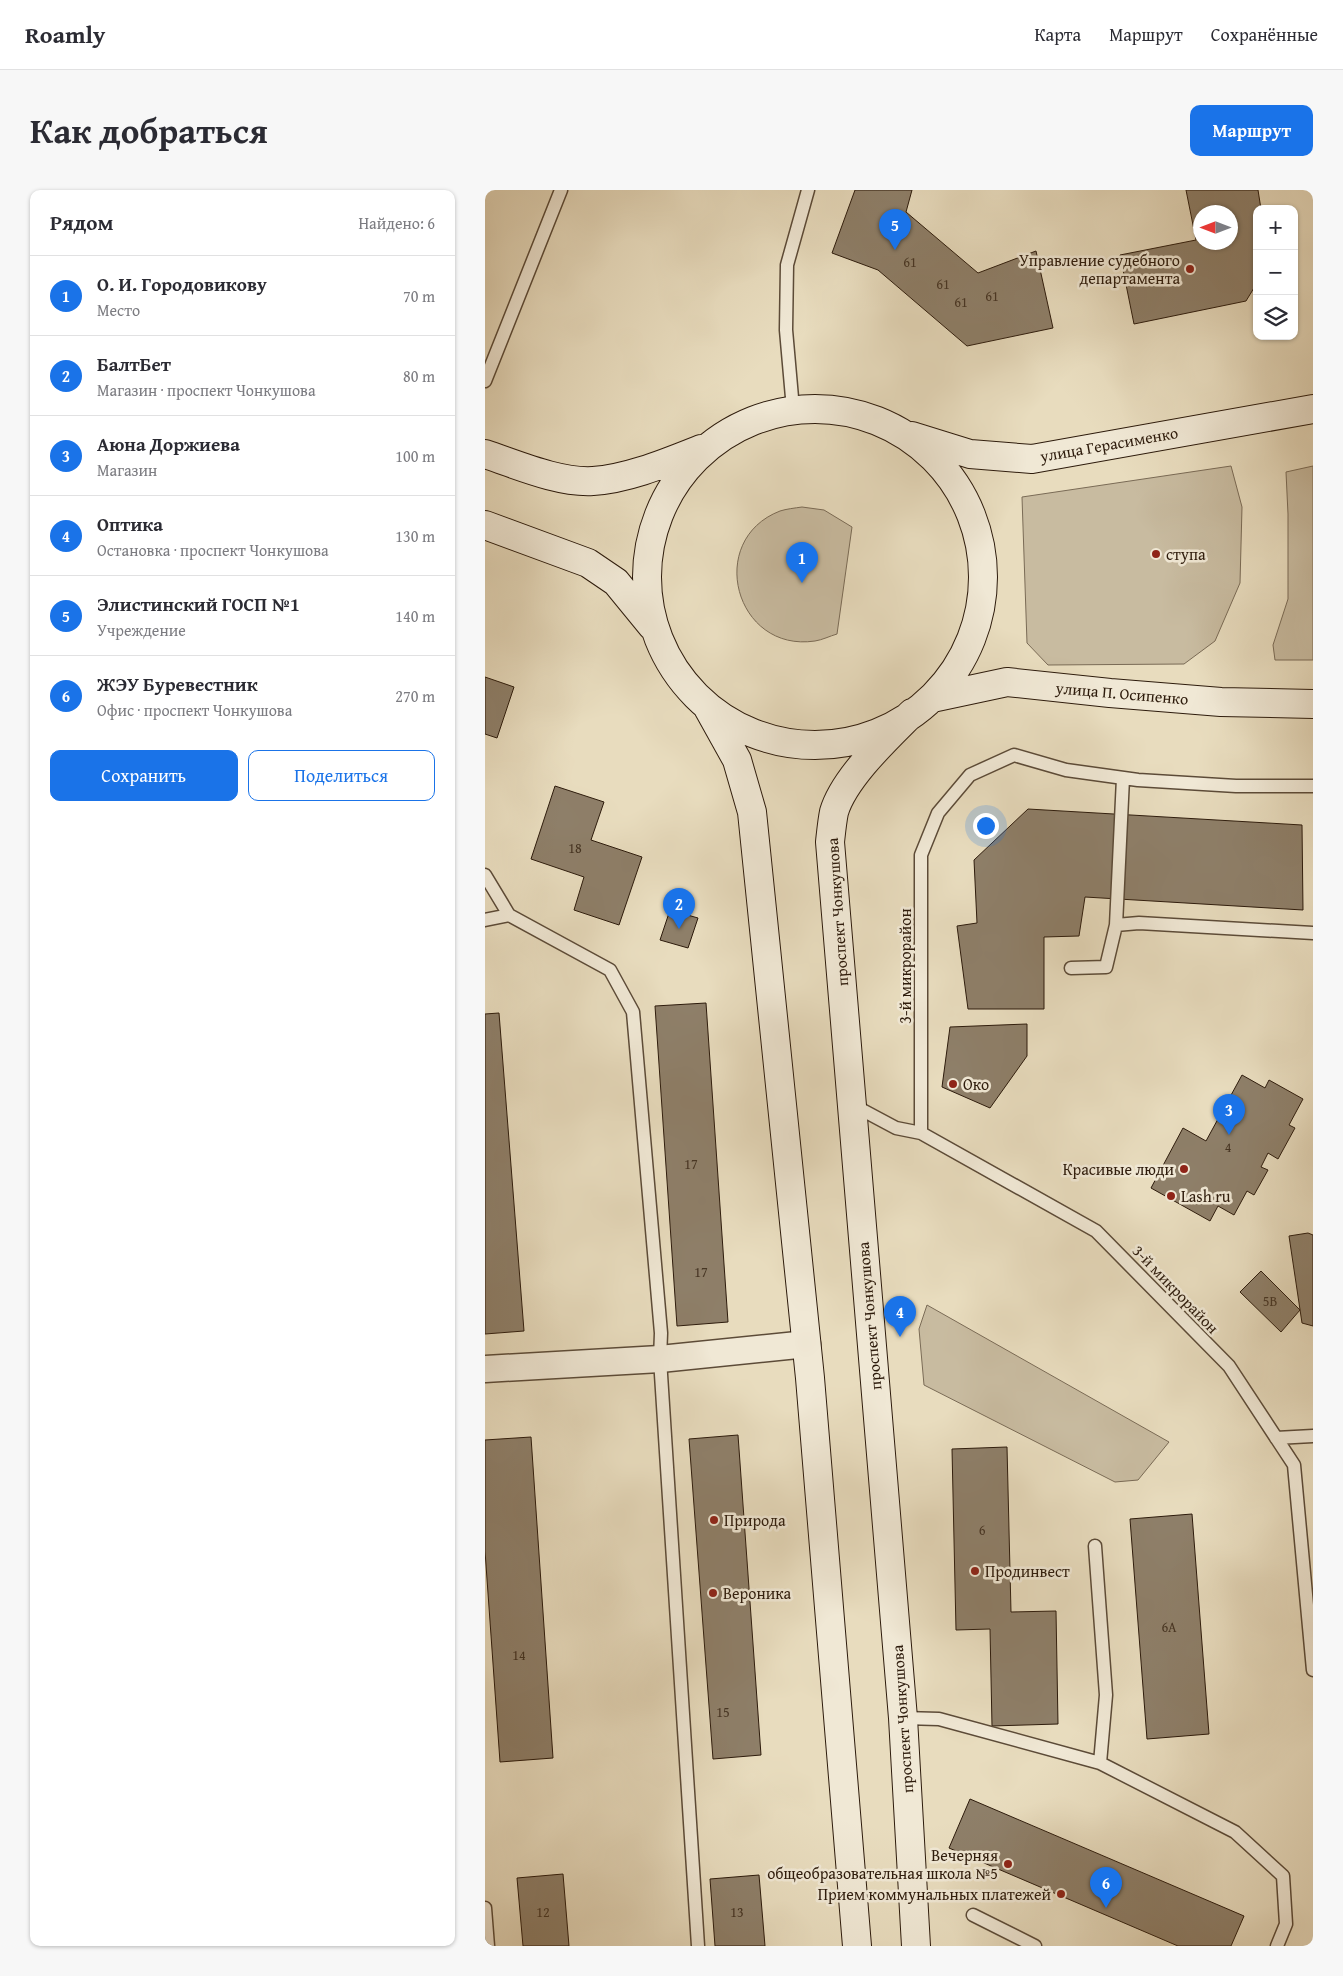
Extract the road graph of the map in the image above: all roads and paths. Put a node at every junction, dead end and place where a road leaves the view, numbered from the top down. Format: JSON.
{"nodes":[{"id":1,"x":561,"y":190,"type":"edge"},
{"id":2,"x":808,"y":190,"type":"edge"},
{"id":3,"x":485,"y":381,"type":"edge"},
{"id":4,"x":793,"y":409,"type":"junction"},
{"id":5,"x":1313,"y":409,"type":"edge"},
{"id":6,"x":905,"y":434,"type":"junction"},
{"id":7,"x":705,"y":448,"type":"junction"},
{"id":8,"x":485,"y":454,"type":"edge"},
{"id":9,"x":485,"y":525,"type":"edge"},
{"id":10,"x":653,"y":627,"type":"junction"},
{"id":11,"x":1313,"y":704,"type":"edge"},
{"id":12,"x":922,"y":705,"type":"junction"},
{"id":13,"x":708,"y":708,"type":"junction"},
{"id":14,"x":1123,"y":778,"type":"junction"},
{"id":15,"x":1313,"y":786,"type":"edge"},
{"id":16,"x":485,"y":875,"type":"edge"},
{"id":17,"x":509,"y":915,"type":"junction"},
{"id":18,"x":485,"y":920,"type":"edge"},
{"id":19,"x":1117,"y":925,"type":"junction"},
{"id":20,"x":1313,"y":933,"type":"edge"},
{"id":21,"x":1071,"y":968,"type":"dead end"},
{"id":22,"x":851,"y":1104,"type":"junction"},
{"id":23,"x":921,"y":1133,"type":"junction"},
{"id":24,"x":807,"y":1344,"type":"junction"},
{"id":25,"x":661,"y":1359,"type":"junction"},
{"id":26,"x":485,"y":1369,"type":"edge"},
{"id":27,"x":1313,"y":1436,"type":"edge"},
{"id":28,"x":1276,"y":1438,"type":"junction"},
{"id":29,"x":1095,"y":1546,"type":"dead end"},
{"id":30,"x":1313,"y":1670,"type":"edge"},
{"id":31,"x":903,"y":1718,"type":"junction"},
{"id":32,"x":1100,"y":1763,"type":"junction"},
{"id":33,"x":485,"y":1908,"type":"edge"},
{"id":34,"x":973,"y":1914,"type":"dead end"},
{"id":35,"x":487,"y":1946,"type":"edge"},
{"id":36,"x":698,"y":1946,"type":"edge"},
{"id":37,"x":857,"y":1946,"type":"edge"},
{"id":38,"x":916,"y":1946,"type":"edge"},
{"id":39,"x":1035,"y":1946,"type":"edge"},
{"id":40,"x":1277,"y":1946,"type":"edge"}],
"edges":[{"from":1,"to":3,"type":"lane"},
{"from":2,"to":4,"type":"lane"},
{"from":4,"to":6,"type":"main road"},
{"from":4,"to":7,"type":"main road"},
{"from":5,"to":6,"type":"main road","name":"улица Герасименко"},
{"from":6,"to":12,"type":"main road"},
{"from":7,"to":8,"type":"main road"},
{"from":7,"to":10,"type":"main road"},
{"from":9,"to":10,"type":"main road"},
{"from":10,"to":13,"type":"main road"},
{"from":11,"to":12,"type":"main road","name":"улица П. Осипенко"},
{"from":12,"to":13,"type":"main road"},
{"from":12,"to":22,"type":"main road","name":"проспект Чонкушова"},
{"from":13,"to":24,"type":"main road"},
{"from":14,"to":15,"type":"lane","name":"3-й микрорайон"},
{"from":14,"to":19,"type":"lane"},
{"from":14,"to":23,"type":"lane","name":"3-й микрорайон"},
{"from":16,"to":17,"type":"lane"},
{"from":17,"to":18,"type":"lane"},
{"from":17,"to":25,"type":"lane"},
{"from":19,"to":20,"type":"lane"},
{"from":19,"to":21,"type":"lane"},
{"from":22,"to":23,"type":"lane"},
{"from":22,"to":31,"type":"main road","name":"проспект Чонкушова"},
{"from":23,"to":28,"type":"lane","name":"3-й микрорайон"},
{"from":24,"to":25,"type":"street"},
{"from":24,"to":37,"type":"main road"},
{"from":25,"to":26,"type":"street"},
{"from":25,"to":36,"type":"lane"},
{"from":27,"to":28,"type":"lane"},
{"from":28,"to":30,"type":"lane","name":"3-й микрорайон"},
{"from":29,"to":32,"type":"lane"},
{"from":31,"to":32,"type":"lane"},
{"from":31,"to":38,"type":"main road","name":"проспект Чонкушова"},
{"from":32,"to":40,"type":"lane"},
{"from":33,"to":35,"type":"lane"},
{"from":34,"to":39,"type":"lane"}]}
